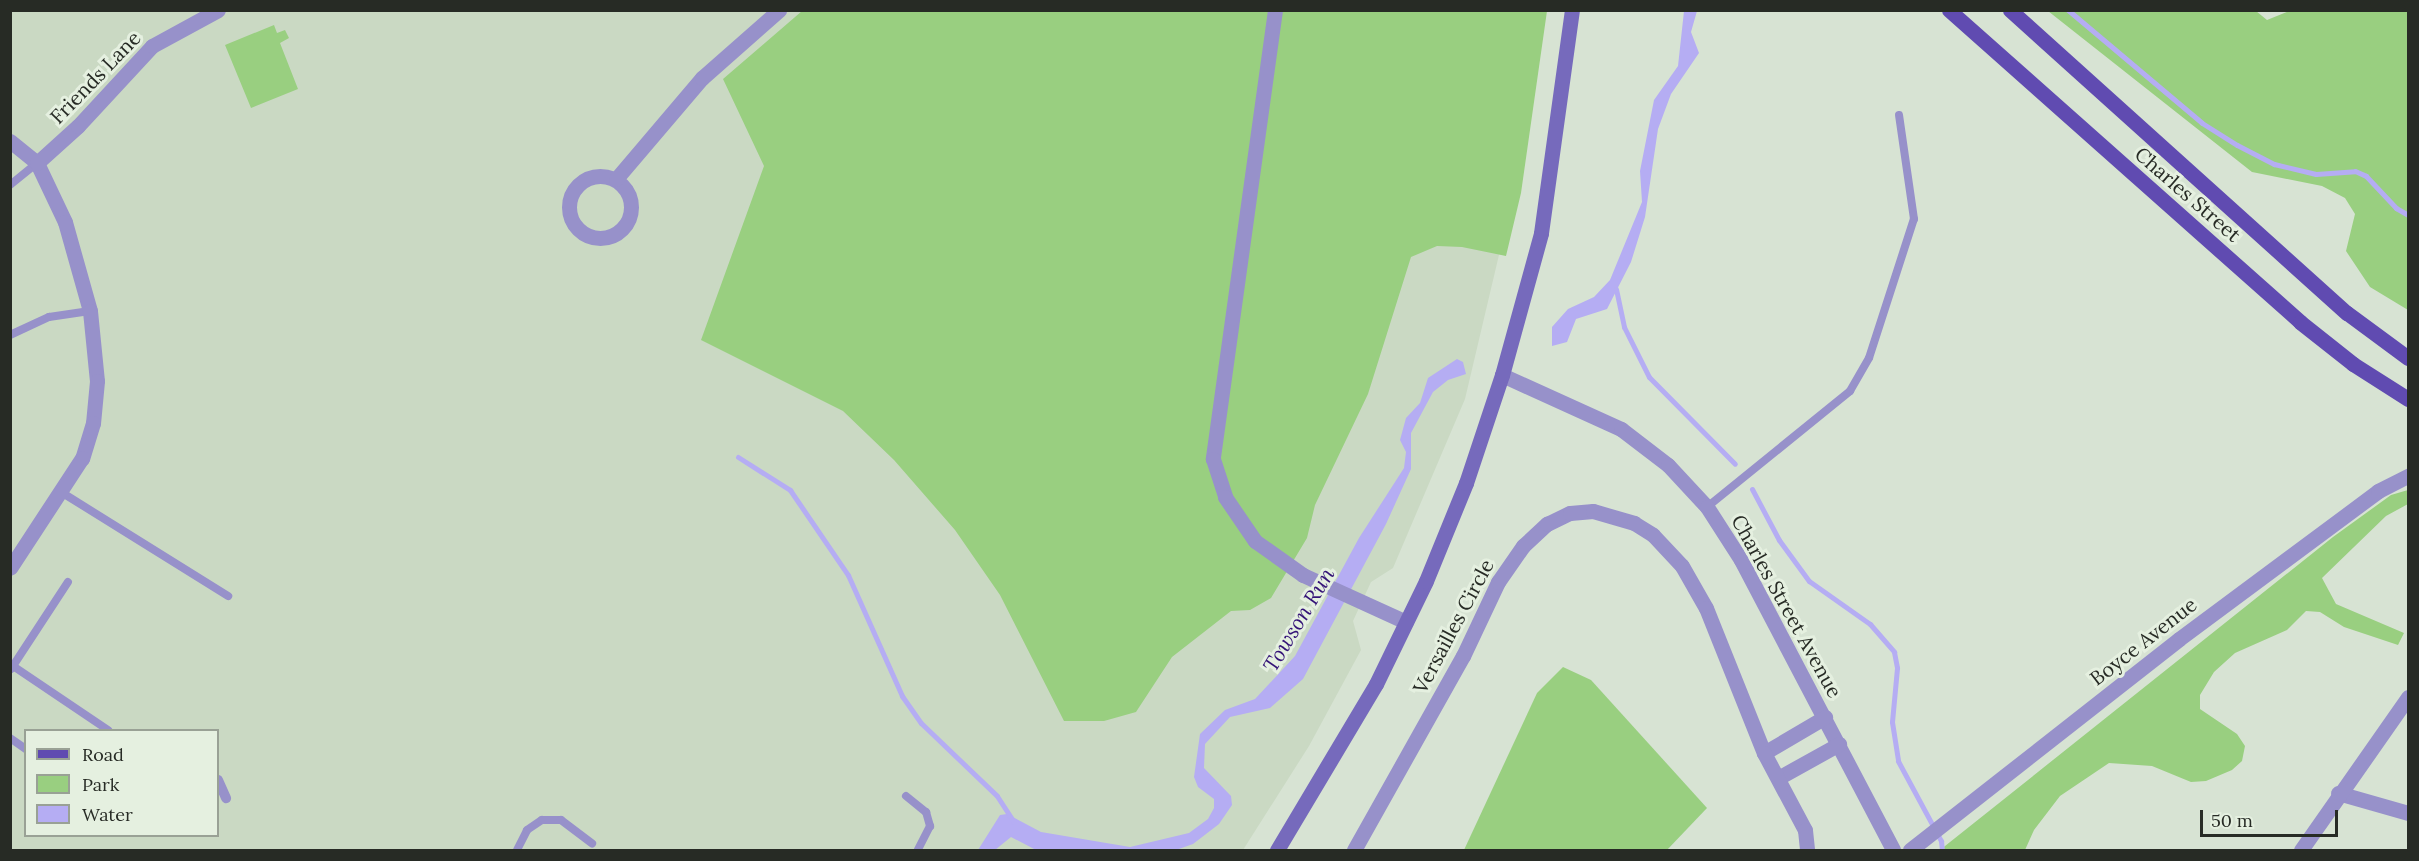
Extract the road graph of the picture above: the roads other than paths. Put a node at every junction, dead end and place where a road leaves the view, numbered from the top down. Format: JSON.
{"nodes":[{"id":1,"x":218,"y":10,"type":"edge"},
{"id":2,"x":779,"y":10,"type":"edge"},
{"id":3,"x":1275,"y":10,"type":"edge"},
{"id":4,"x":1572,"y":10,"type":"edge"},
{"id":5,"x":1949,"y":10,"type":"edge"},
{"id":6,"x":2010,"y":10,"type":"edge"},
{"id":7,"x":1899,"y":115,"type":"dead end"},
{"id":8,"x":10,"y":141,"type":"edge"},
{"id":9,"x":37,"y":163,"type":"junction"},
{"id":10,"x":616,"y":179,"type":"junction"},
{"id":11,"x":10,"y":185,"type":"edge"},
{"id":12,"x":90,"y":311,"type":"junction"},
{"id":13,"x":10,"y":335,"type":"edge"},
{"id":14,"x":2409,"y":358,"type":"edge"},
{"id":15,"x":1502,"y":375,"type":"junction"},
{"id":16,"x":2409,"y":399,"type":"edge"},
{"id":17,"x":2409,"y":476,"type":"edge"},
{"id":18,"x":61,"y":492,"type":"junction"},
{"id":19,"x":1707,"y":507,"type":"junction"},
{"id":20,"x":10,"y":568,"type":"edge"},
{"id":21,"x":68,"y":582,"type":"dead end"},
{"id":22,"x":228,"y":596,"type":"dead end"},
{"id":23,"x":1406,"y":622,"type":"junction"},
{"id":24,"x":12,"y":668,"type":"edge"},
{"id":25,"x":2409,"y":697,"type":"edge"},
{"id":26,"x":1825,"y":717,"type":"junction"},
{"id":27,"x":106,"y":729,"type":"edge"},
{"id":28,"x":10,"y":738,"type":"edge"},
{"id":29,"x":1839,"y":744,"type":"junction"},
{"id":30,"x":24,"y":747,"type":"edge"},
{"id":31,"x":1764,"y":753,"type":"junction"},
{"id":32,"x":1778,"y":778,"type":"junction"},
{"id":33,"x":219,"y":782,"type":"edge"},
{"id":34,"x":2338,"y":793,"type":"junction"},
{"id":35,"x":906,"y":796,"type":"dead end"},
{"id":36,"x":226,"y":798,"type":"dead end"},
{"id":37,"x":2409,"y":813,"type":"edge"},
{"id":38,"x":592,"y":843,"type":"dead end"},
{"id":39,"x":517,"y":850,"type":"edge"},
{"id":40,"x":918,"y":850,"type":"edge"},
{"id":41,"x":1277,"y":850,"type":"edge"},
{"id":42,"x":1354,"y":850,"type":"edge"},
{"id":43,"x":1807,"y":850,"type":"edge"},
{"id":44,"x":1893,"y":850,"type":"edge"},
{"id":45,"x":1910,"y":850,"type":"edge"},
{"id":46,"x":2301,"y":850,"type":"edge"}],
"edges":[{"from":1,"to":9,"type":"street","name":"Friends Lane"},
{"from":2,"to":10,"type":"street"},
{"from":3,"to":23,"type":"street"},
{"from":4,"to":15,"type":"main road"},
{"from":5,"to":16,"type":"main road","name":"Charles Street"},
{"from":6,"to":14,"type":"main road","name":"Charles Street"},
{"from":7,"to":19,"type":"lane"},
{"from":8,"to":9,"type":"street"},
{"from":9,"to":11,"type":"lane"},
{"from":9,"to":12,"type":"street"},
{"from":10,"to":10,"type":"street"},
{"from":12,"to":13,"type":"lane"},
{"from":12,"to":18,"type":"street"},
{"from":15,"to":19,"type":"street","name":"Charles Street Avenue"},
{"from":15,"to":23,"type":"main road"},
{"from":17,"to":45,"type":"street","name":"Boyce Avenue"},
{"from":18,"to":20,"type":"street"},
{"from":18,"to":22,"type":"lane"},
{"from":19,"to":26,"type":"street","name":"Charles Street Avenue"},
{"from":21,"to":24,"type":"lane"},
{"from":23,"to":41,"type":"main road"},
{"from":24,"to":27,"type":"lane"},
{"from":25,"to":34,"type":"street"},
{"from":26,"to":29,"type":"street","name":"Charles Street Avenue"},
{"from":26,"to":31,"type":"street"},
{"from":28,"to":30,"type":"lane"},
{"from":29,"to":32,"type":"street"},
{"from":29,"to":44,"type":"street","name":"Charles Street Avenue"},
{"from":31,"to":32,"type":"street","name":"Versailles Circle"},
{"from":31,"to":42,"type":"street","name":"Versailles Circle"},
{"from":32,"to":43,"type":"street","name":"Versailles Circle"},
{"from":33,"to":36,"type":"street"},
{"from":34,"to":37,"type":"street"},
{"from":34,"to":46,"type":"street"},
{"from":35,"to":40,"type":"lane"},
{"from":38,"to":39,"type":"lane"}]}
